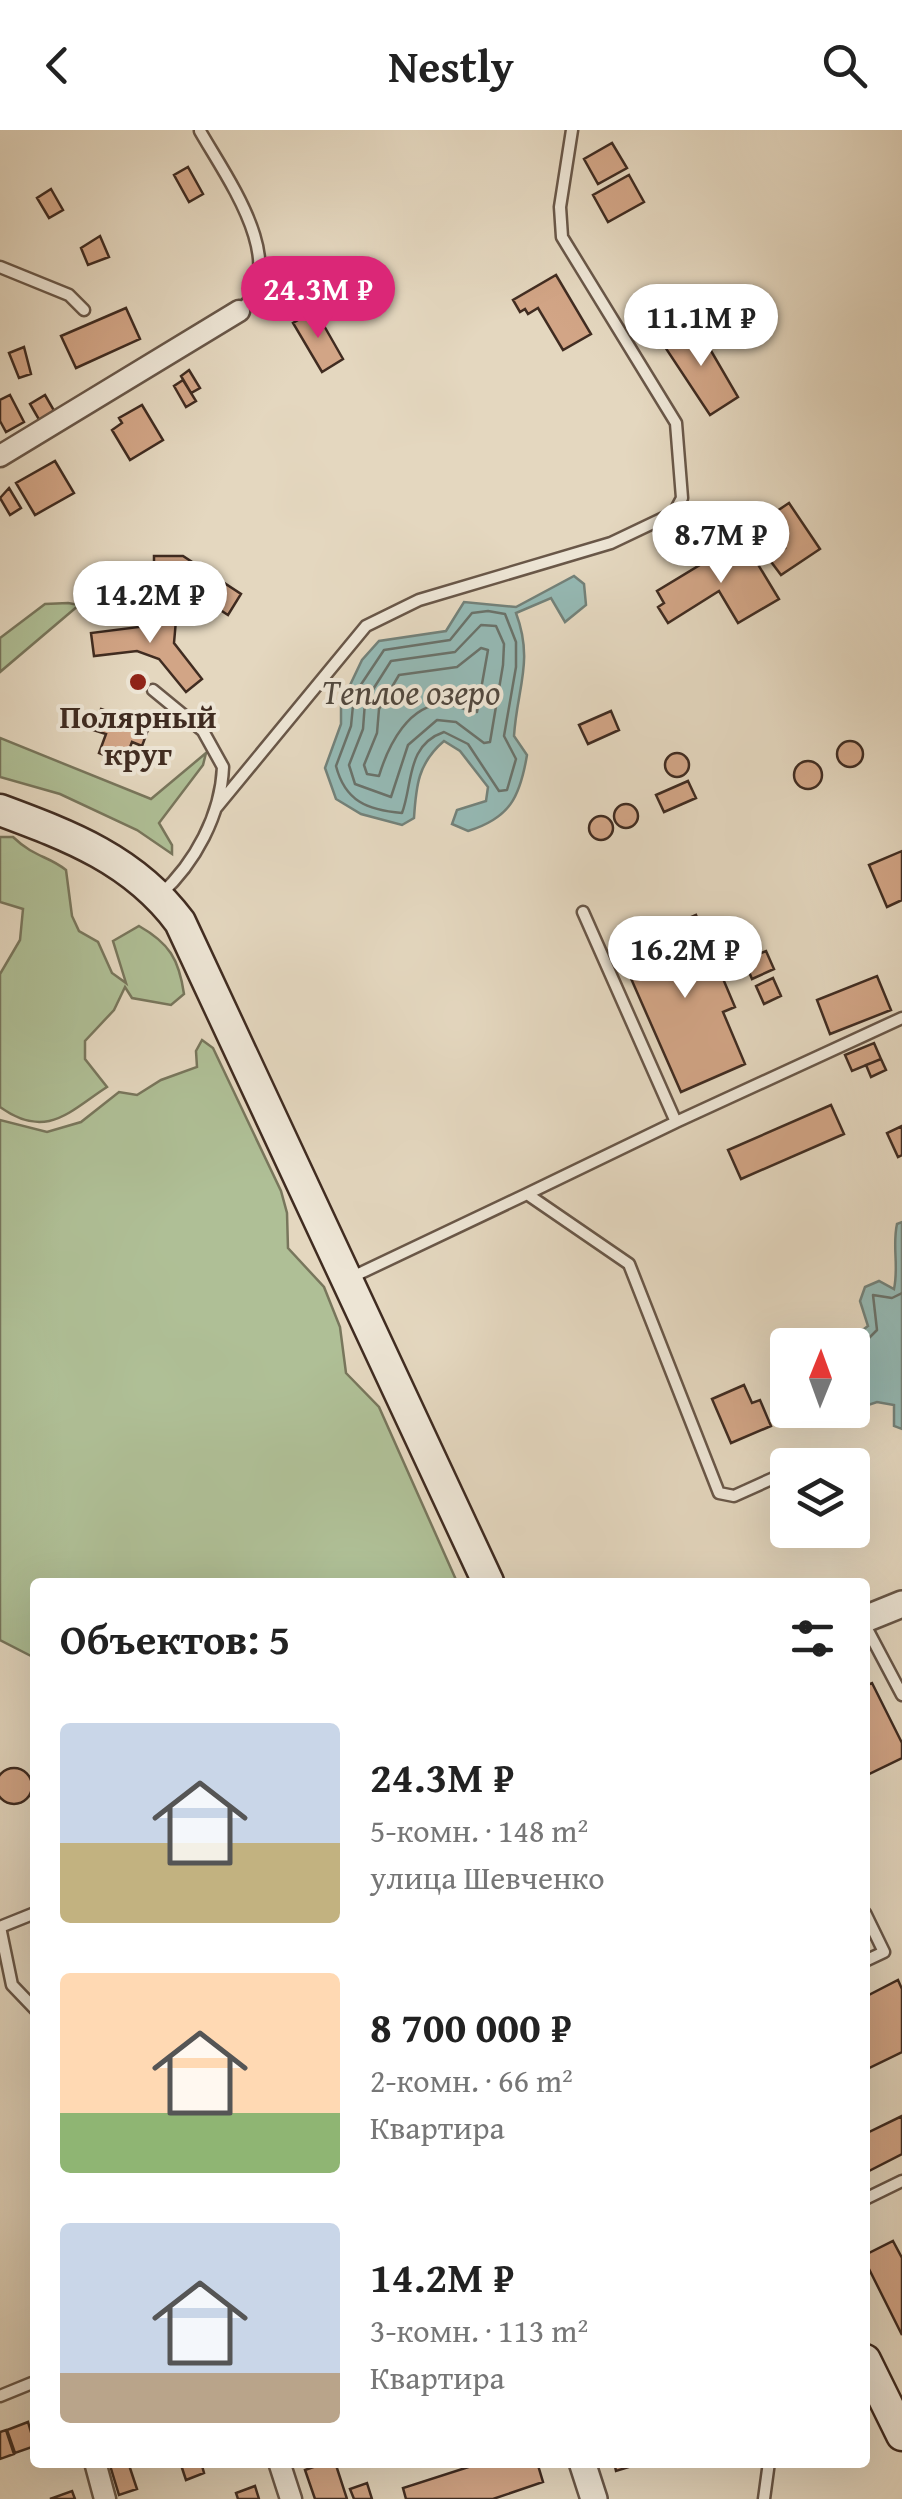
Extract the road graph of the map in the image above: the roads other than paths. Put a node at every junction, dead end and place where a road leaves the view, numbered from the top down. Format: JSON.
{"nodes":[{"id":1,"x":572,"y":130,"type":"edge"},
{"id":2,"x":200,"y":131,"type":"edge"},
{"id":3,"x":0,"y":266,"type":"edge"},
{"id":4,"x":84,"y":310,"type":"dead end"},
{"id":5,"x":239,"y":311,"type":"joint"},
{"id":6,"x":0,"y":456,"type":"edge"},
{"id":7,"x":153,"y":690,"type":"dead end"},
{"id":8,"x":216,"y":808,"type":"junction"},
{"id":9,"x":0,"y":810,"type":"edge"},
{"id":10,"x":159,"y":896,"type":"junction"},
{"id":11,"x":583,"y":912,"type":"dead end"},
{"id":12,"x":902,"y":1018,"type":"edge"},
{"id":13,"x":676,"y":1122,"type":"junction"},
{"id":14,"x":526,"y":1194,"type":"junction"},
{"id":15,"x":348,"y":1280,"type":"junction"},
{"id":16,"x":770,"y":1480,"type":"edge"},
{"id":17,"x":486,"y":1578,"type":"edge"},
{"id":18,"x":902,"y":1604,"type":"edge"},
{"id":19,"x":870,"y":1620,"type":"edge"},
{"id":20,"x":870,"y":1632,"type":"edge"},
{"id":21,"x":902,"y":1695,"type":"edge"},
{"id":22,"x":30,"y":1915,"type":"edge"},
{"id":23,"x":870,"y":1923,"type":"edge"},
{"id":24,"x":0,"y":1927,"type":"edge"},
{"id":25,"x":870,"y":1959,"type":"edge"},
{"id":26,"x":30,"y":2004,"type":"edge"},
{"id":27,"x":898,"y":2183,"type":"edge"},
{"id":28,"x":870,"y":2196,"type":"edge"},
{"id":29,"x":902,"y":2199,"type":"edge"},
{"id":30,"x":870,"y":2370,"type":"edge"},
{"id":31,"x":30,"y":2384,"type":"edge"},
{"id":32,"x":0,"y":2396,"type":"edge"},
{"id":33,"x":902,"y":2435,"type":"edge"},
{"id":34,"x":96,"y":2468,"type":"edge"},
{"id":35,"x":281,"y":2468,"type":"edge"},
{"id":36,"x":584,"y":2468,"type":"edge"},
{"id":37,"x":767,"y":2468,"type":"edge"},
{"id":38,"x":104,"y":2499,"type":"edge"},
{"id":39,"x":290,"y":2499,"type":"edge"},
{"id":40,"x":594,"y":2499,"type":"edge"},
{"id":41,"x":764,"y":2499,"type":"edge"}],
"edges":[{"from":1,"to":8,"type":"lane"},
{"from":2,"to":5,"type":"lane"},
{"from":3,"to":4,"type":"lane"},
{"from":5,"to":6,"type":"street"},
{"from":7,"to":8,"type":"lane"},
{"from":8,"to":10,"type":"lane"},
{"from":9,"to":10,"type":"main road"},
{"from":10,"to":15,"type":"main road"},
{"from":11,"to":13,"type":"lane"},
{"from":12,"to":13,"type":"lane"},
{"from":13,"to":14,"type":"lane"},
{"from":14,"to":15,"type":"lane"},
{"from":14,"to":16,"type":"lane"},
{"from":15,"to":17,"type":"main road"},
{"from":18,"to":19,"type":"street"},
{"from":20,"to":21,"type":"lane"},
{"from":22,"to":24,"type":"lane"},
{"from":23,"to":25,"type":"lane"},
{"from":24,"to":26,"type":"lane"},
{"from":27,"to":28,"type":"lane"},
{"from":27,"to":29,"type":"lane"},
{"from":30,"to":33,"type":"main road"},
{"from":31,"to":32,"type":"lane"},
{"from":34,"to":38,"type":"street"},
{"from":35,"to":39,"type":"street"},
{"from":36,"to":40,"type":"street"},
{"from":37,"to":41,"type":"lane"}]}
